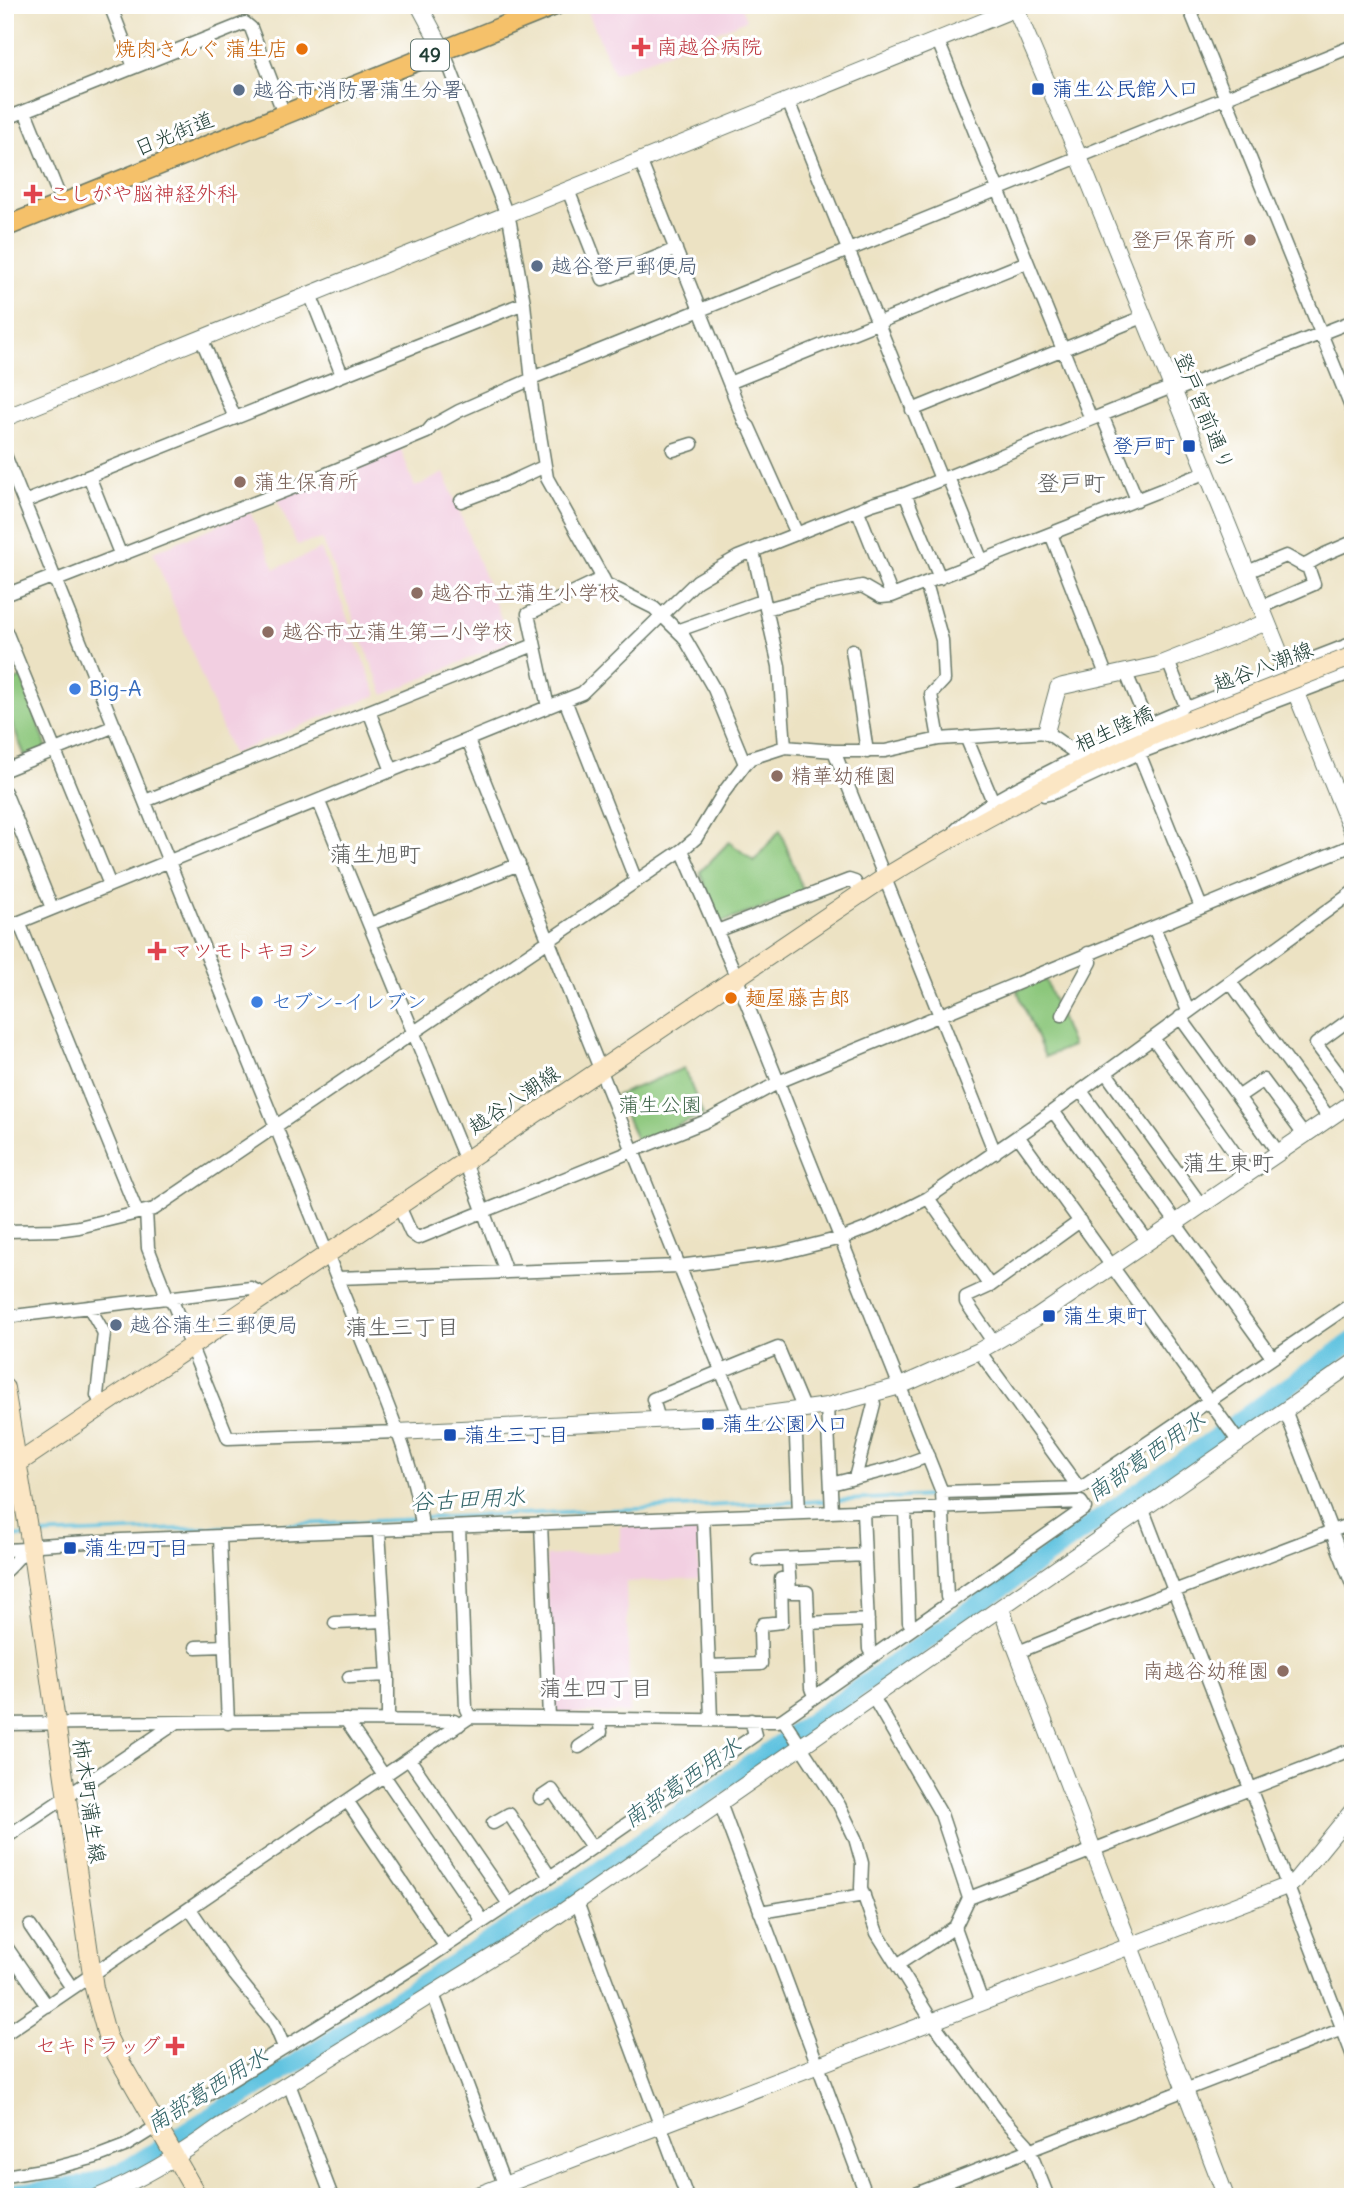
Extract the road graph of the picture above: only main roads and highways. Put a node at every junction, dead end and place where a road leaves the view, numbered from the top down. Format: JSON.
{"nodes":[{"id":1,"x":556,"y":5,"type":"edge"},
{"id":2,"x":5,"y":227,"type":"edge"},
{"id":3,"x":1353,"y":656,"type":"edge"},
{"id":4,"x":1188,"y":715,"type":"joint"},
{"id":5,"x":1057,"y":780,"type":"joint"},
{"id":6,"x":5,"y":1388,"type":"edge"},
{"id":7,"x":11,"y":1459,"type":"edge"},
{"id":8,"x":198,"y":2197,"type":"edge"}],
"edges":[{"from":1,"to":2,"type":"main road","name":"日光街道","number":"49"},
{"from":3,"to":4,"type":"main road","name":"越谷八潮線","bridge":true},
{"from":4,"to":5,"type":"main road","name":"相生陸橋"},
{"from":5,"to":7,"type":"main road","name":"越谷八潮線"},
{"from":6,"to":7,"type":"main road","name":"柿木町蒲生線"},
{"from":7,"to":8,"type":"main road","name":"柿木町蒲生線"}]}
